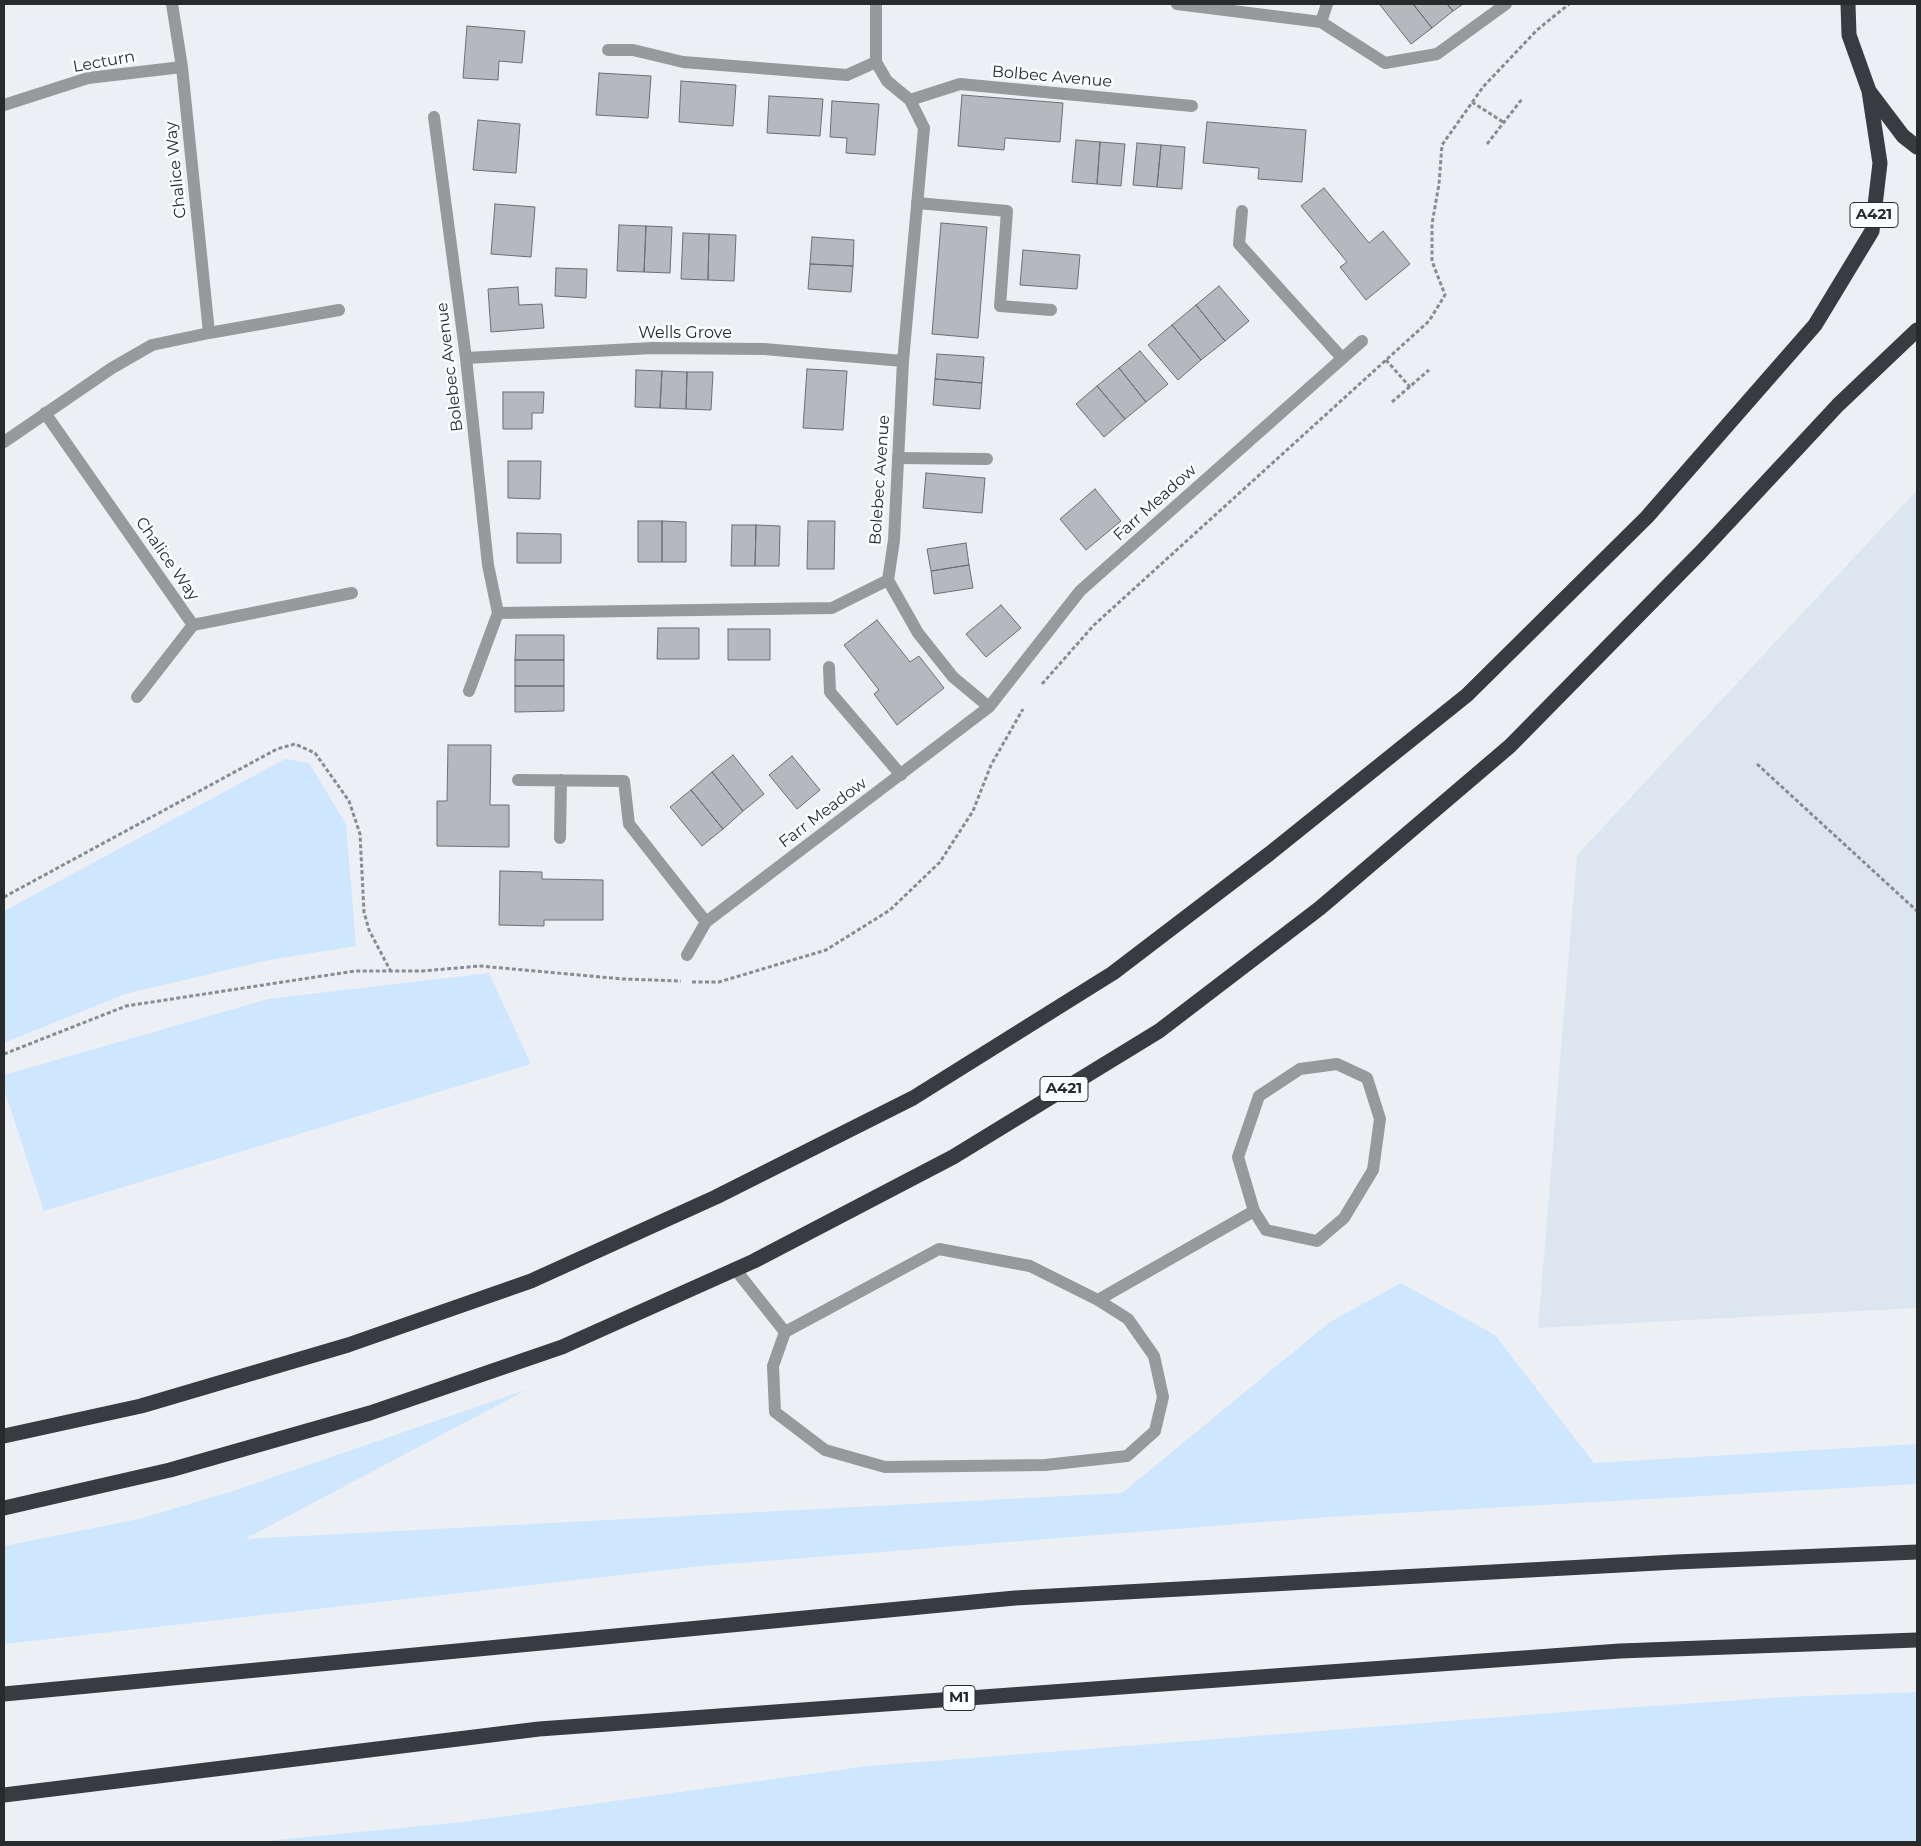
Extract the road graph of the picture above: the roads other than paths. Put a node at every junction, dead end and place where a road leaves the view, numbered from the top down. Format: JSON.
{"nodes":[{"id":1,"x":172,"y":4,"type":"edge"},
{"id":2,"x":876,"y":4,"type":"edge"},
{"id":3,"x":1177,"y":4,"type":"edge"},
{"id":4,"x":1326,"y":4,"type":"edge"},
{"id":5,"x":1506,"y":4,"type":"edge"},
{"id":6,"x":1848,"y":4,"type":"edge"},
{"id":7,"x":1321,"y":22,"type":"junction"},
{"id":8,"x":608,"y":50,"type":"dead end"},
{"id":9,"x":876,"y":62,"type":"junction"},
{"id":10,"x":182,"y":67,"type":"junction"},
{"id":11,"x":1869,"y":91,"type":"junction"},
{"id":12,"x":910,"y":100,"type":"junction"},
{"id":13,"x":4,"y":105,"type":"edge"},
{"id":14,"x":1192,"y":106,"type":"dead end"},
{"id":15,"x":434,"y":117,"type":"dead end"},
{"id":16,"x":1917,"y":147,"type":"edge"},
{"id":17,"x":917,"y":203,"type":"junction"},
{"id":18,"x":1242,"y":211,"type":"dead end"},
{"id":19,"x":339,"y":310,"type":"dead end"},
{"id":20,"x":1051,"y":310,"type":"dead end"},
{"id":21,"x":1917,"y":330,"type":"edge"},
{"id":22,"x":209,"y":333,"type":"junction"},
{"id":23,"x":1362,"y":341,"type":"dead end"},
{"id":24,"x":466,"y":358,"type":"junction"},
{"id":25,"x":1342,"y":358,"type":"junction"},
{"id":26,"x":903,"y":361,"type":"junction"},
{"id":27,"x":45,"y":414,"type":"junction"},
{"id":28,"x":4,"y":442,"type":"edge"},
{"id":29,"x":898,"y":458,"type":"junction"},
{"id":30,"x":987,"y":459,"type":"dead end"},
{"id":31,"x":888,"y":580,"type":"junction"},
{"id":32,"x":352,"y":593,"type":"dead end"},
{"id":33,"x":498,"y":613,"type":"junction"},
{"id":34,"x":193,"y":626,"type":"junction"},
{"id":35,"x":829,"y":667,"type":"dead end"},
{"id":36,"x":469,"y":691,"type":"dead end"},
{"id":37,"x":136,"y":697,"type":"dead end"},
{"id":38,"x":989,"y":706,"type":"junction"},
{"id":39,"x":901,"y":775,"type":"junction"},
{"id":40,"x":518,"y":780,"type":"dead end"},
{"id":41,"x":561,"y":780,"type":"junction"},
{"id":42,"x":560,"y":838,"type":"dead end"},
{"id":43,"x":706,"y":922,"type":"junction"},
{"id":44,"x":687,"y":955,"type":"dead end"},
{"id":45,"x":1254,"y":1211,"type":"junction"},
{"id":46,"x":735,"y":1269,"type":"junction"},
{"id":47,"x":1098,"y":1300,"type":"junction"},
{"id":48,"x":785,"y":1332,"type":"junction"},
{"id":49,"x":4,"y":1436,"type":"edge"},
{"id":50,"x":4,"y":1508,"type":"edge"},
{"id":51,"x":1917,"y":1552,"type":"edge"},
{"id":52,"x":1917,"y":1640,"type":"edge"},
{"id":53,"x":4,"y":1694,"type":"edge"},
{"id":54,"x":4,"y":1795,"type":"edge"}],
"edges":[{"from":1,"to":10,"type":"street","name":"Chalice Way"},
{"from":2,"to":9,"type":"street"},
{"from":3,"to":7,"type":"street"},
{"from":4,"to":7,"type":"street"},
{"from":5,"to":7,"type":"street"},
{"from":6,"to":11,"type":"highway"},
{"from":8,"to":9,"type":"street"},
{"from":9,"to":12,"type":"street","name":"Bolebec Avenue"},
{"from":10,"to":13,"type":"street","name":"Lecturn"},
{"from":10,"to":22,"type":"street","name":"Chalice Way"},
{"from":11,"to":16,"type":"highway"},
{"from":11,"to":49,"type":"highway","number":"A421"},
{"from":12,"to":14,"type":"street","name":"Bolbec Avenue"},
{"from":12,"to":17,"type":"street","name":"Bolebec Avenue"},
{"from":15,"to":24,"type":"street","name":"Bolebec Avenue"},
{"from":17,"to":20,"type":"street"},
{"from":17,"to":26,"type":"street","name":"Bolebec Avenue"},
{"from":18,"to":25,"type":"street"},
{"from":19,"to":22,"type":"street"},
{"from":21,"to":46,"type":"highway","number":"A421"},
{"from":22,"to":27,"type":"street"},
{"from":23,"to":25,"type":"street","name":"Farr Meadow"},
{"from":24,"to":26,"type":"street","name":"Wells Grove"},
{"from":24,"to":33,"type":"street","name":"Bolebec Avenue"},
{"from":25,"to":38,"type":"street","name":"Farr Meadow"},
{"from":26,"to":29,"type":"street","name":"Bolebec Avenue"},
{"from":27,"to":28,"type":"street"},
{"from":27,"to":34,"type":"street","name":"Chalice Way"},
{"from":29,"to":30,"type":"street"},
{"from":29,"to":31,"type":"street","name":"Bolebec Avenue"},
{"from":31,"to":33,"type":"street"},
{"from":31,"to":38,"type":"street"},
{"from":32,"to":34,"type":"street","name":"Chalice Way"},
{"from":33,"to":36,"type":"street"},
{"from":34,"to":37,"type":"street","name":"Chalice Way"},
{"from":35,"to":39,"type":"street"},
{"from":38,"to":39,"type":"street","name":"Farr Meadow"},
{"from":39,"to":43,"type":"street","name":"Farr Meadow"},
{"from":40,"to":41,"type":"street"},
{"from":41,"to":42,"type":"street"},
{"from":41,"to":43,"type":"street"},
{"from":43,"to":44,"type":"street","name":"Farr Meadow"},
{"from":45,"to":45,"type":"street"},
{"from":45,"to":47,"type":"street"},
{"from":46,"to":48,"type":"street"},
{"from":46,"to":50,"type":"highway","number":"A421"},
{"from":47,"to":48,"type":"street"},
{"from":47,"to":48,"type":"street"},
{"from":51,"to":53,"type":"highway"},
{"from":52,"to":54,"type":"highway","number":"M1"}]}
